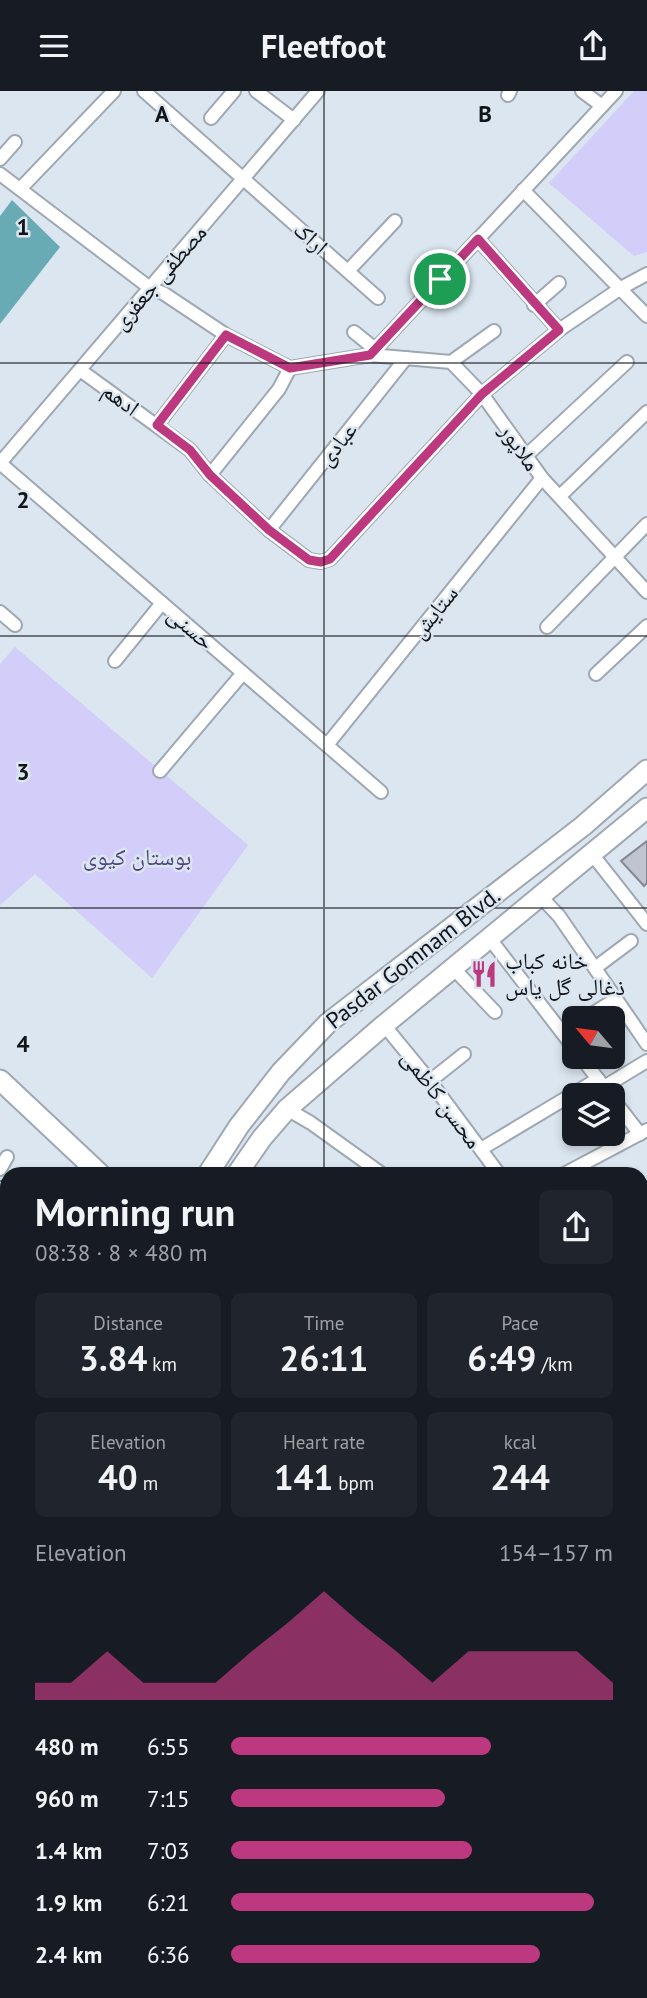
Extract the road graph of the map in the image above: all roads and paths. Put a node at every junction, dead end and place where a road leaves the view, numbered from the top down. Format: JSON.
{"nodes":[{"id":1,"x":114,"y":91,"type":"edge"},
{"id":2,"x":144,"y":91,"type":"edge"},
{"id":3,"x":234,"y":91,"type":"edge"},
{"id":4,"x":257,"y":91,"type":"edge"},
{"id":5,"x":318,"y":91,"type":"edge"},
{"id":6,"x":582,"y":91,"type":"edge"},
{"id":7,"x":616,"y":91,"type":"edge"},
{"id":8,"x":602,"y":106,"type":"junction"},
{"id":9,"x":211,"y":118,"type":"dead end"},
{"id":10,"x":293,"y":120,"type":"junction"},
{"id":11,"x":15,"y":142,"type":"dead end"},
{"id":12,"x":0,"y":159,"type":"edge"},
{"id":13,"x":0,"y":174,"type":"edge"},
{"id":14,"x":244,"y":178,"type":"junction"},
{"id":15,"x":20,"y":189,"type":"junction"},
{"id":16,"x":523,"y":190,"type":"junction"},
{"id":17,"x":395,"y":221,"type":"dead end"},
{"id":18,"x":478,"y":239,"type":"junction"},
{"id":19,"x":348,"y":271,"type":"junction"},
{"id":20,"x":647,"y":274,"type":"edge"},
{"id":21,"x":559,"y":283,"type":"dead end"},
{"id":22,"x":149,"y":288,"type":"junction"},
{"id":23,"x":621,"y":288,"type":"junction"},
{"id":24,"x":378,"y":298,"type":"dead end"},
{"id":25,"x":534,"y":305,"type":"junction"},
{"id":26,"x":647,"y":316,"type":"edge"},
{"id":27,"x":559,"y":330,"type":"junction"},
{"id":28,"x":494,"y":331,"type":"dead end"},
{"id":29,"x":354,"y":332,"type":"dead end"},
{"id":30,"x":226,"y":335,"type":"junction"},
{"id":31,"x":373,"y":352,"type":"junction"},
{"id":32,"x":406,"y":358,"type":"junction"},
{"id":33,"x":452,"y":362,"type":"junction"},
{"id":34,"x":627,"y":362,"type":"dead end"},
{"id":35,"x":290,"y":368,"type":"junction"},
{"id":36,"x":80,"y":370,"type":"junction"},
{"id":37,"x":482,"y":394,"type":"junction"},
{"id":38,"x":647,"y":412,"type":"edge"},
{"id":39,"x":157,"y":425,"type":"junction"},
{"id":40,"x":527,"y":455,"type":"junction"},
{"id":41,"x":0,"y":463,"type":"edge"},
{"id":42,"x":210,"y":475,"type":"junction"},
{"id":43,"x":542,"y":478,"type":"junction"},
{"id":44,"x":560,"y":496,"type":"junction"},
{"id":45,"x":647,"y":524,"type":"edge"},
{"id":46,"x":269,"y":530,"type":"junction"},
{"id":47,"x":614,"y":556,"type":"junction"},
{"id":48,"x":647,"y":592,"type":"edge"},
{"id":49,"x":162,"y":603,"type":"junction"},
{"id":50,"x":0,"y":612,"type":"edge"},
{"id":51,"x":15,"y":625,"type":"dead end"},
{"id":52,"x":647,"y":626,"type":"edge"},
{"id":53,"x":547,"y":627,"type":"dead end"},
{"id":54,"x":115,"y":661,"type":"dead end"},
{"id":55,"x":243,"y":673,"type":"junction"},
{"id":56,"x":596,"y":674,"type":"dead end"},
{"id":57,"x":327,"y":745,"type":"junction"},
{"id":58,"x":647,"y":770,"type":"edge"},
{"id":59,"x":160,"y":771,"type":"dead end"},
{"id":60,"x":381,"y":792,"type":"dead end"},
{"id":61,"x":647,"y":808,"type":"edge"},
{"id":62,"x":592,"y":854,"type":"junction"},
{"id":63,"x":541,"y":897,"type":"junction"},
{"id":64,"x":647,"y":924,"type":"edge"},
{"id":65,"x":490,"y":939,"type":"junction"},
{"id":66,"x":631,"y":941,"type":"dead end"},
{"id":67,"x":595,"y":968,"type":"junction"},
{"id":68,"x":454,"y":969,"type":"junction"},
{"id":69,"x":616,"y":999,"type":"junction"},
{"id":70,"x":605,"y":1006,"type":"edge"},
{"id":71,"x":495,"y":1012,"type":"dead end"},
{"id":72,"x":384,"y":1025,"type":"junction"},
{"id":73,"x":562,"y":1032,"type":"edge"},
{"id":74,"x":647,"y":1044,"type":"edge"},
{"id":75,"x":464,"y":1054,"type":"dead end"},
{"id":76,"x":647,"y":1061,"type":"edge"},
{"id":77,"x":590,"y":1069,"type":"edge"},
{"id":78,"x":0,"y":1080,"type":"edge"},
{"id":79,"x":430,"y":1081,"type":"junction"},
{"id":80,"x":601,"y":1083,"type":"edge"},
{"id":81,"x":616,"y":1083,"type":"edge"},
{"id":82,"x":287,"y":1109,"type":"junction"},
{"id":83,"x":562,"y":1111,"type":"edge"},
{"id":84,"x":625,"y":1112,"type":"edge"},
{"id":85,"x":239,"y":1126,"type":"junction"},
{"id":86,"x":643,"y":1132,"type":"edge"},
{"id":87,"x":481,"y":1149,"type":"junction"},
{"id":88,"x":7,"y":1157,"type":"dead end"},
{"id":89,"x":2,"y":1167,"type":"edge"},
{"id":90,"x":93,"y":1167,"type":"edge"},
{"id":91,"x":204,"y":1167,"type":"edge"},
{"id":92,"x":213,"y":1167,"type":"edge"},
{"id":93,"x":242,"y":1167,"type":"edge"},
{"id":94,"x":372,"y":1167,"type":"edge"},
{"id":95,"x":494,"y":1167,"type":"edge"},
{"id":96,"x":577,"y":1167,"type":"edge"}],
"edges":[{"from":1,"to":15,"type":"street"},
{"from":2,"to":14,"type":"street","name":"اراک"},
{"from":3,"to":9,"type":"street"},
{"from":4,"to":10,"type":"street"},
{"from":5,"to":10,"type":"street","name":"مصطفی جعفری"},
{"from":6,"to":8,"type":"street"},
{"from":7,"to":8,"type":"street"},
{"from":8,"to":16,"type":"street"},
{"from":10,"to":14,"type":"street","name":"مصطفی جعفری"},
{"from":11,"to":12,"type":"street"},
{"from":13,"to":15,"type":"street"},
{"from":14,"to":19,"type":"street","name":"اراک"},
{"from":14,"to":22,"type":"street","name":"مصطفی جعفری"},
{"from":15,"to":22,"type":"street"},
{"from":16,"to":18,"type":"street"},
{"from":16,"to":23,"type":"street"},
{"from":17,"to":19,"type":"street"},
{"from":18,"to":25,"type":"street"},
{"from":18,"to":31,"type":"street"},
{"from":19,"to":24,"type":"street","name":"اراک"},
{"from":20,"to":23,"type":"street"},
{"from":21,"to":25,"type":"street"},
{"from":22,"to":30,"type":"street"},
{"from":22,"to":36,"type":"street","name":"مصطفی جعفری"},
{"from":23,"to":26,"type":"street"},
{"from":23,"to":27,"type":"street"},
{"from":25,"to":27,"type":"street"},
{"from":27,"to":37,"type":"street"},
{"from":28,"to":33,"type":"street"},
{"from":29,"to":31,"type":"street"},
{"from":30,"to":35,"type":"street"},
{"from":30,"to":39,"type":"street"},
{"from":31,"to":32,"type":"street"},
{"from":31,"to":35,"type":"street"},
{"from":32,"to":33,"type":"street"},
{"from":32,"to":46,"type":"street","name":"عبادی"},
{"from":33,"to":37,"type":"street","name":"ملاپور"},
{"from":34,"to":40,"type":"street"},
{"from":35,"to":42,"type":"street"},
{"from":36,"to":39,"type":"street","name":"ادهم"},
{"from":36,"to":41,"type":"street","name":"مصطفی جعفری"},
{"from":37,"to":40,"type":"street","name":"ملاپور"},
{"from":37,"to":46,"type":"street","name":"ادهم"},
{"from":38,"to":44,"type":"street"},
{"from":39,"to":42,"type":"street","name":"ادهم"},
{"from":40,"to":43,"type":"street","name":"ملاپور"},
{"from":41,"to":49,"type":"street","name":"حسنی"},
{"from":42,"to":46,"type":"street","name":"ادهم"},
{"from":43,"to":44,"type":"street","name":"ملاپور"},
{"from":43,"to":57,"type":"street","name":"ستایش"},
{"from":44,"to":47,"type":"street","name":"ملاپور"},
{"from":45,"to":47,"type":"street"},
{"from":47,"to":48,"type":"street","name":"ملاپور"},
{"from":47,"to":53,"type":"street"},
{"from":49,"to":54,"type":"street"},
{"from":49,"to":55,"type":"street","name":"حسنی"},
{"from":50,"to":51,"type":"street"},
{"from":52,"to":56,"type":"street"},
{"from":55,"to":57,"type":"street","name":"حسنی"},
{"from":55,"to":59,"type":"street"},
{"from":57,"to":60,"type":"street","name":"حسنی"},
{"from":58,"to":85,"type":"main road","name":"Pasdar Gomnam Blvd."},
{"from":61,"to":62,"type":"main road","name":"Pasdar Gomnam Blvd."},
{"from":62,"to":63,"type":"main road","name":"Pasdar Gomnam Blvd."},
{"from":62,"to":64,"type":"street"},
{"from":63,"to":65,"type":"main road","name":"Pasdar Gomnam Blvd."},
{"from":63,"to":67,"type":"street"},
{"from":65,"to":68,"type":"main road","name":"Pasdar Gomnam Blvd."},
{"from":65,"to":73,"type":"street"},
{"from":66,"to":67,"type":"street"},
{"from":67,"to":69,"type":"street"},
{"from":68,"to":71,"type":"street"},
{"from":68,"to":72,"type":"main road","name":"Pasdar Gomnam Blvd."},
{"from":69,"to":70,"type":"street"},
{"from":69,"to":74,"type":"street"},
{"from":72,"to":79,"type":"street","name":"محسن کاظمی"},
{"from":72,"to":82,"type":"main road","name":"Pasdar Gomnam Blvd."},
{"from":75,"to":79,"type":"street"},
{"from":76,"to":81,"type":"street"},
{"from":77,"to":80,"type":"street"},
{"from":78,"to":90,"type":"main road"},
{"from":79,"to":87,"type":"street","name":"محسن کاظمی"},
{"from":82,"to":93,"type":"main road","name":"Pasdar Gomnam Blvd."},
{"from":82,"to":94,"type":"street"},
{"from":83,"to":87,"type":"street"},
{"from":84,"to":86,"type":"street"},
{"from":85,"to":91,"type":"main road"},
{"from":85,"to":92,"type":"main road","name":"Pasdar Gomnam Blvd."},
{"from":86,"to":96,"type":"street"},
{"from":87,"to":95,"type":"street","name":"محسن کاظمی"},
{"from":88,"to":89,"type":"street"}]}
